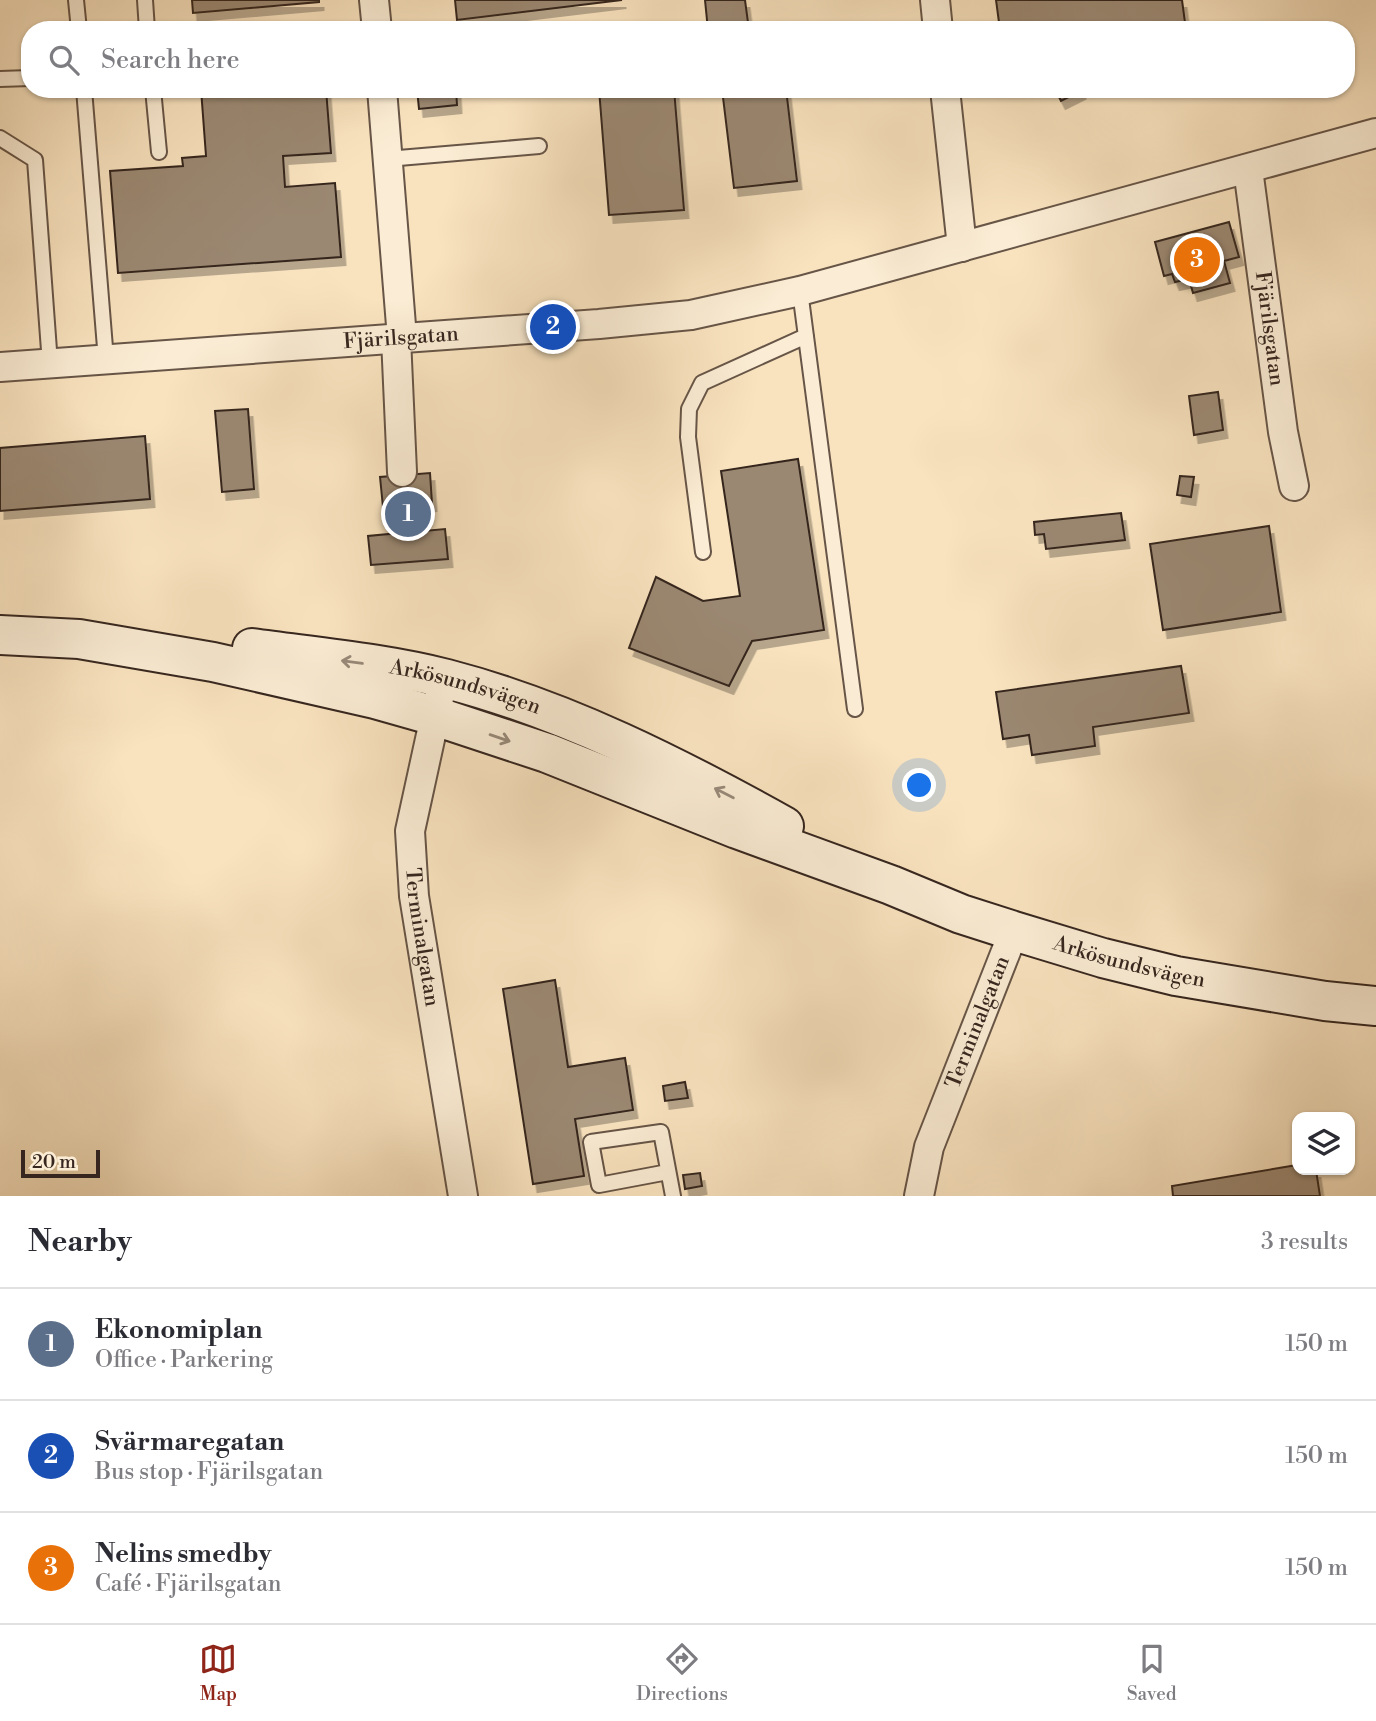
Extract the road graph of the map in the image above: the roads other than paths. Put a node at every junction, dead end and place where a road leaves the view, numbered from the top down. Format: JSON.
{"nodes":[{"id":1,"x":76,"y":0,"type":"edge"},
{"id":2,"x":145,"y":0,"type":"edge"},
{"id":3,"x":374,"y":0,"type":"edge"},
{"id":4,"x":935,"y":0,"type":"edge"},
{"id":5,"x":78,"y":21,"type":"edge"},
{"id":6,"x":146,"y":21,"type":"edge"},
{"id":7,"x":376,"y":21,"type":"edge"},
{"id":8,"x":937,"y":21,"type":"edge"},
{"id":9,"x":21,"y":78,"type":"edge"},
{"id":10,"x":0,"y":79,"type":"edge"},
{"id":11,"x":85,"y":98,"type":"edge"},
{"id":12,"x":154,"y":98,"type":"edge"},
{"id":13,"x":383,"y":98,"type":"edge"},
{"id":14,"x":946,"y":98,"type":"edge"},
{"id":15,"x":1376,"y":133,"type":"edge"},
{"id":16,"x":0,"y":138,"type":"edge"},
{"id":17,"x":539,"y":146,"type":"dead end"},
{"id":18,"x":159,"y":152,"type":"dead end"},
{"id":19,"x":387,"y":159,"type":"junction"},
{"id":20,"x":1248,"y":169,"type":"junction"},
{"id":21,"x":962,"y":247,"type":"junction"},
{"id":22,"x":800,"y":291,"type":"junction"},
{"id":23,"x":806,"y":336,"type":"junction"},
{"id":24,"x":399,"y":338,"type":"junction"},
{"id":25,"x":106,"y":360,"type":"junction"},
{"id":26,"x":50,"y":364,"type":"junction"},
{"id":27,"x":0,"y":367,"type":"edge"},
{"id":28,"x":402,"y":472,"type":"dead end"},
{"id":29,"x":1294,"y":486,"type":"dead end"},
{"id":30,"x":703,"y":552,"type":"dead end"},
{"id":31,"x":0,"y":618,"type":"edge"},
{"id":32,"x":0,"y":635,"type":"edge"},
{"id":33,"x":444,"y":678,"type":"junction"},
{"id":34,"x":855,"y":709,"type":"dead end"},
{"id":35,"x":435,"y":716,"type":"junction"},
{"id":36,"x":891,"y":885,"type":"junction"},
{"id":37,"x":1014,"y":931,"type":"junction"},
{"id":38,"x":1376,"y":1006,"type":"edge"},
{"id":39,"x":668,"y":1172,"type":"junction"},
{"id":40,"x":463,"y":1196,"type":"edge"},
{"id":41,"x":673,"y":1196,"type":"edge"},
{"id":42,"x":919,"y":1196,"type":"edge"}],
"edges":[{"from":1,"to":5,"type":"lane"},
{"from":2,"to":6,"type":"lane"},
{"from":3,"to":7,"type":"street"},
{"from":4,"to":8,"type":"street"},
{"from":9,"to":10,"type":"lane"},
{"from":11,"to":25,"type":"lane"},
{"from":12,"to":18,"type":"lane"},
{"from":13,"to":19,"type":"street"},
{"from":14,"to":21,"type":"street"},
{"from":15,"to":20,"type":"street","name":"Fjärilsgatan"},
{"from":16,"to":26,"type":"lane"},
{"from":17,"to":19,"type":"lane"},
{"from":19,"to":24,"type":"street"},
{"from":20,"to":21,"type":"street","name":"Fjärilsgatan"},
{"from":20,"to":29,"type":"street","name":"Fjärilsgatan"},
{"from":21,"to":22,"type":"street","name":"Fjärilsgatan"},
{"from":22,"to":23,"type":"lane"},
{"from":22,"to":24,"type":"street","name":"Fjärilsgatan"},
{"from":23,"to":30,"type":"lane"},
{"from":23,"to":34,"type":"lane"},
{"from":24,"to":25,"type":"street","name":"Fjärilsgatan"},
{"from":24,"to":28,"type":"street"},
{"from":25,"to":26,"type":"street","name":"Fjärilsgatan"},
{"from":26,"to":27,"type":"street","name":"Fjärilsgatan"},
{"from":33,"to":31,"type":"main road","name":"Arkösundsvägen","one_way":true},
{"from":32,"to":35,"type":"main road","name":"Arkösundsvägen"},
{"from":33,"to":35,"type":"street","name":"Terminalgatan"},
{"from":36,"to":33,"type":"main road","name":"Arkösundsvägen","one_way":true},
{"from":35,"to":36,"type":"main road","name":"Arkösundsvägen","one_way":true},
{"from":35,"to":40,"type":"street","name":"Terminalgatan"},
{"from":36,"to":37,"type":"main road","name":"Arkösundsvägen"},
{"from":37,"to":38,"type":"main road","name":"Arkösundsvägen"},
{"from":37,"to":42,"type":"street","name":"Terminalgatan"},
{"from":39,"to":39,"type":"lane"},
{"from":39,"to":41,"type":"lane"}]}
